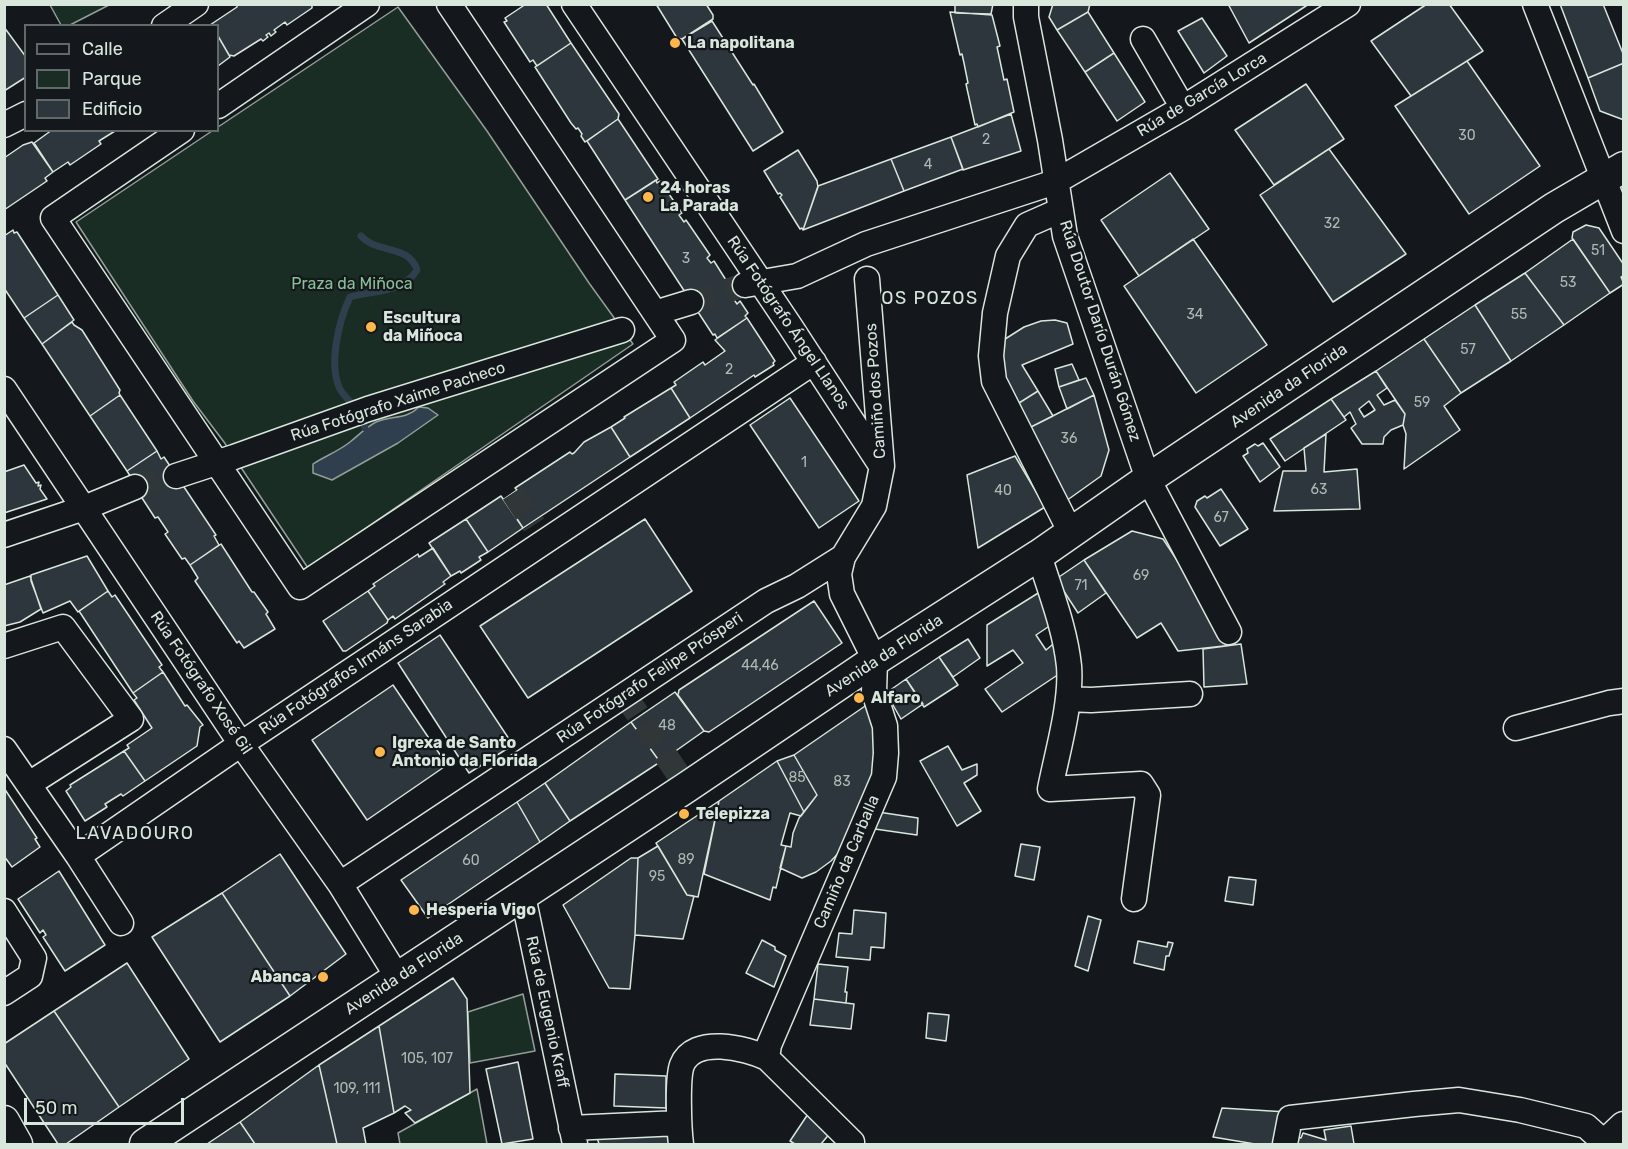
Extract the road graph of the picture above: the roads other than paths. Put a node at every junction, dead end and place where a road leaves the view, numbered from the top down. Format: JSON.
{"nodes":[{"id":1,"x":196,"y":4,"type":"edge"},
{"id":2,"x":367,"y":4,"type":"edge"},
{"id":3,"x":449,"y":4,"type":"edge"},
{"id":4,"x":574,"y":4,"type":"edge"},
{"id":5,"x":1026,"y":4,"type":"edge"},
{"id":6,"x":1348,"y":4,"type":"edge"},
{"id":7,"x":1535,"y":4,"type":"edge"},
{"id":8,"x":167,"y":24,"type":"edge"},
{"id":9,"x":1143,"y":39,"type":"dead end"},
{"id":10,"x":219,"y":105,"type":"edge"},
{"id":11,"x":1182,"y":108,"type":"junction"},
{"id":12,"x":24,"y":115,"type":"edge"},
{"id":13,"x":4,"y":125,"type":"edge"},
{"id":14,"x":179,"y":132,"type":"edge"},
{"id":15,"x":1614,"y":173,"type":"edge"},
{"id":16,"x":1055,"y":183,"type":"junction"},
{"id":17,"x":1060,"y":210,"type":"junction"},
{"id":18,"x":1623,"y":231,"type":"edge"},
{"id":19,"x":867,"y":279,"type":"dead end"},
{"id":20,"x":753,"y":284,"type":"junction"},
{"id":21,"x":691,"y":302,"type":"tunnel mouth"},
{"id":22,"x":655,"y":313,"type":"junction"},
{"id":23,"x":622,"y":330,"type":"dead end"},
{"id":24,"x":814,"y":362,"type":"junction"},
{"id":25,"x":4,"y":389,"type":"edge"},
{"id":26,"x":216,"y":462,"type":"junction"},
{"id":27,"x":882,"y":466,"type":"junction"},
{"id":28,"x":176,"y":476,"type":"tunnel mouth"},
{"id":29,"x":1148,"y":479,"type":"junction"},
{"id":30,"x":135,"y":487,"type":"tunnel mouth"},
{"id":31,"x":84,"y":508,"type":"junction"},
{"id":32,"x":1071,"y":533,"type":"junction"},
{"id":33,"x":4,"y":535,"type":"edge"},
{"id":34,"x":1039,"y":555,"type":"junction"},
{"id":35,"x":843,"y":557,"type":"junction"},
{"id":36,"x":1229,"y":632,"type":"dead end"},
{"id":37,"x":4,"y":646,"type":"edge"},
{"id":38,"x":875,"y":660,"type":"junction"},
{"id":39,"x":1190,"y":694,"type":"dead end"},
{"id":40,"x":1068,"y":699,"type":"junction"},
{"id":41,"x":1623,"y":701,"type":"edge"},
{"id":42,"x":1516,"y":728,"type":"dead end"},
{"id":43,"x":241,"y":744,"type":"junction"},
{"id":44,"x":4,"y":749,"type":"edge"},
{"id":45,"x":29,"y":784,"type":"junction"},
{"id":46,"x":78,"y":856,"type":"junction"},
{"id":47,"x":340,"y":884,"type":"junction"},
{"id":48,"x":523,"y":896,"type":"junction"},
{"id":49,"x":1134,"y":899,"type":"dead end"},
{"id":50,"x":4,"y":911,"type":"edge"},
{"id":51,"x":121,"y":923,"type":"dead end"},
{"id":52,"x":398,"y":978,"type":"junction"},
{"id":53,"x":4,"y":993,"type":"edge"},
{"id":54,"x":767,"y":1058,"type":"junction"},
{"id":55,"x":4,"y":1121,"type":"edge"},
{"id":56,"x":1623,"y":1127,"type":"edge"},
{"id":57,"x":680,"y":1134,"type":"edge"},
{"id":58,"x":573,"y":1136,"type":"edge"},
{"id":59,"x":17,"y":1144,"type":"edge"},
{"id":60,"x":145,"y":1144,"type":"edge"},
{"id":61,"x":852,"y":1144,"type":"edge"},
{"id":62,"x":1285,"y":1144,"type":"edge"},
{"id":63,"x":1606,"y":1144,"type":"edge"}],
"edges":[{"from":1,"to":8,"type":"street"},
{"from":2,"to":10,"type":"street"},
{"from":3,"to":22,"type":"street"},
{"from":4,"to":20,"type":"street","name":"Rúa Fotógrafo Ángel Llanos"},
{"from":5,"to":16,"type":"street","name":"Rúa Doutor Darío Durán Gómez"},
{"from":6,"to":11,"type":"street","name":"Rúa de García Lorca"},
{"from":7,"to":15,"type":"street"},
{"from":9,"to":11,"type":"street"},
{"from":11,"to":16,"type":"street","name":"Rúa de García Lorca"},
{"from":12,"to":13,"type":"street"},
{"from":14,"to":26,"type":"street"},
{"from":15,"to":18,"type":"street"},
{"from":15,"to":29,"type":"main road","name":"Avenida da Florida"},
{"from":16,"to":17,"type":"street","name":"Rúa Doutor Darío Durán Gómez"},
{"from":16,"to":20,"type":"street"},
{"from":17,"to":29,"type":"street","name":"Rúa Doutor Darío Durán Gómez"},
{"from":17,"to":32,"type":"street"},
{"from":19,"to":27,"type":"street","name":"Camiño dos Pozos"},
{"from":20,"to":24,"type":"street","name":"Rúa Fotógrafo Ángel Llanos"},
{"from":21,"to":22,"type":"street"},
{"from":22,"to":26,"type":"street"},
{"from":23,"to":26,"type":"street","name":"Rúa Fotógrafo Xaime Pacheco"},
{"from":24,"to":27,"type":"street","name":"Rúa Fotógrafo Ángel Llanos"},
{"from":24,"to":43,"type":"street","name":"Rúa Fotógrafos Irmáns Sarabia"},
{"from":25,"to":31,"type":"street","name":"Rúa Fotógrafo Xosé Gil"},
{"from":26,"to":28,"type":"street","name":"Rúa Fotógrafo Xaime Pacheco"},
{"from":27,"to":35,"type":"street"},
{"from":29,"to":32,"type":"main road","name":"Avenida da Florida"},
{"from":29,"to":36,"type":"street","name":"Rúa Doutor Darío Durán Gómez"},
{"from":30,"to":31,"type":"street"},
{"from":31,"to":33,"type":"street"},
{"from":31,"to":43,"type":"street","name":"Rúa Fotógrafo Xosé Gil"},
{"from":32,"to":34,"type":"main road","name":"Avenida da Florida"},
{"from":34,"to":38,"type":"main road","name":"Avenida da Florida"},
{"from":34,"to":40,"type":"street"},
{"from":35,"to":38,"type":"street"},
{"from":35,"to":47,"type":"street","name":"Rúa Fotógrafo Felipe Prósperi"},
{"from":37,"to":45,"type":"street"},
{"from":38,"to":48,"type":"main road","name":"Avenida da Florida"},
{"from":38,"to":54,"type":"street","name":"Camiño da Carballa"},
{"from":39,"to":40,"type":"street"},
{"from":40,"to":49,"type":"street"},
{"from":41,"to":42,"type":"street"},
{"from":43,"to":46,"type":"street","name":"Rúa Fotógrafos Irmáns Sarabia"},
{"from":43,"to":47,"type":"street","name":"Rúa Fotógrafo Xosé Gil"},
{"from":44,"to":45,"type":"street"},
{"from":45,"to":46,"type":"street"},
{"from":46,"to":51,"type":"street"},
{"from":47,"to":52,"type":"street","name":"Rúa Fotógrafo Xosé Gil"},
{"from":48,"to":52,"type":"main road","name":"Avenida da Florida"},
{"from":48,"to":58,"type":"street","name":"Rúa de Eugenio Kraff"},
{"from":50,"to":53,"type":"street"},
{"from":52,"to":60,"type":"main road","name":"Avenida da Florida"},
{"from":54,"to":57,"type":"street"},
{"from":54,"to":61,"type":"street"},
{"from":55,"to":59,"type":"main road"},
{"from":56,"to":63,"type":"main road"},
{"from":57,"to":58,"type":"street","name":"Rúa de Eugenio Kraff"},
{"from":62,"to":63,"type":"street"}]}
